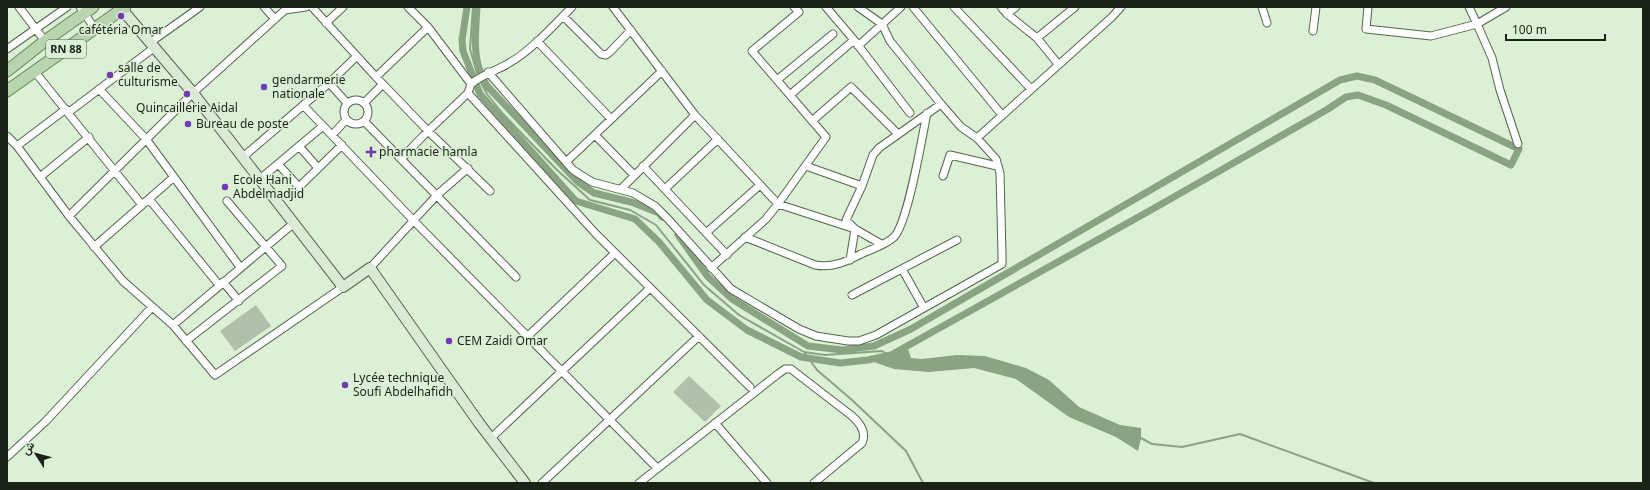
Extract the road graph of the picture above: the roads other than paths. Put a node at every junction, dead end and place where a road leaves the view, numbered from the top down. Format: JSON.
{"nodes":[{"id":1,"x":19,"y":7,"type":"edge"},
{"id":2,"x":67,"y":7,"type":"edge"},
{"id":3,"x":200,"y":7,"type":"edge"},
{"id":4,"x":264,"y":7,"type":"edge"},
{"id":5,"x":306,"y":7,"type":"edge"},
{"id":6,"x":312,"y":7,"type":"edge"},
{"id":7,"x":343,"y":7,"type":"edge"},
{"id":8,"x":408,"y":7,"type":"edge"},
{"id":9,"x":572,"y":7,"type":"edge"},
{"id":10,"x":613,"y":7,"type":"edge"},
{"id":11,"x":794,"y":7,"type":"edge"},
{"id":12,"x":826,"y":7,"type":"edge"},
{"id":13,"x":858,"y":7,"type":"edge"},
{"id":14,"x":901,"y":7,"type":"edge"},
{"id":15,"x":913,"y":7,"type":"edge"},
{"id":16,"x":954,"y":7,"type":"edge"},
{"id":17,"x":1001,"y":7,"type":"edge"},
{"id":18,"x":1016,"y":7,"type":"edge"},
{"id":19,"x":1075,"y":7,"type":"edge"},
{"id":20,"x":1121,"y":7,"type":"edge"},
{"id":21,"x":1262,"y":7,"type":"edge"},
{"id":22,"x":1316,"y":7,"type":"edge"},
{"id":23,"x":1368,"y":7,"type":"edge"},
{"id":24,"x":1469,"y":7,"type":"edge"},
{"id":25,"x":122,"y":8,"type":"edge"},
{"id":26,"x":1503,"y":8,"type":"edge"},
{"id":27,"x":86,"y":9,"type":"edge"},
{"id":28,"x":286,"y":9,"type":"edge"},
{"id":29,"x":1007,"y":14,"type":"junction"},
{"id":30,"x":563,"y":16,"type":"junction"},
{"id":31,"x":275,"y":19,"type":"junction"},
{"id":32,"x":1267,"y":23,"type":"dead end"},
{"id":33,"x":326,"y":24,"type":"junction"},
{"id":34,"x":882,"y":24,"type":"junction"},
{"id":35,"x":1477,"y":24,"type":"junction"},
{"id":36,"x":428,"y":27,"type":"junction"},
{"id":37,"x":36,"y":29,"type":"junction"},
{"id":38,"x":95,"y":29,"type":"junction"},
{"id":39,"x":631,"y":30,"type":"junction"},
{"id":40,"x":1313,"y":31,"type":"dead end"},
{"id":41,"x":833,"y":34,"type":"dead end"},
{"id":42,"x":1037,"y":38,"type":"junction"},
{"id":43,"x":45,"y":41,"type":"junction"},
{"id":44,"x":537,"y":41,"type":"junction"},
{"id":45,"x":856,"y":43,"type":"junction"},
{"id":46,"x":153,"y":44,"type":"junction"},
{"id":47,"x":7,"y":49,"type":"edge"},
{"id":48,"x":356,"y":57,"type":"junction"},
{"id":49,"x":20,"y":61,"type":"junction"},
{"id":50,"x":1058,"y":64,"type":"junction"},
{"id":51,"x":7,"y":71,"type":"edge"},
{"id":52,"x":662,"y":71,"type":"junction"},
{"id":53,"x":33,"y":73,"type":"junction"},
{"id":54,"x":485,"y":74,"type":"junction"},
{"id":55,"x":376,"y":77,"type":"junction"},
{"id":56,"x":777,"y":80,"type":"junction"},
{"id":57,"x":472,"y":82,"type":"junction"},
{"id":58,"x":329,"y":83,"type":"junction"},
{"id":59,"x":383,"y":84,"type":"junction"},
{"id":60,"x":100,"y":89,"type":"junction"},
{"id":61,"x":1031,"y":89,"type":"junction"},
{"id":62,"x":7,"y":91,"type":"edge"},
{"id":63,"x":193,"y":93,"type":"junction"},
{"id":64,"x":468,"y":93,"type":"junction"},
{"id":65,"x":790,"y":95,"type":"junction"},
{"id":66,"x":347,"y":103,"type":"junction"},
{"id":67,"x":364,"y":103,"type":"junction"},
{"id":68,"x":941,"y":104,"type":"junction"},
{"id":69,"x":304,"y":106,"type":"junction"},
{"id":70,"x":67,"y":110,"type":"junction"},
{"id":71,"x":910,"y":113,"type":"dead end"},
{"id":72,"x":927,"y":113,"type":"junction"},
{"id":73,"x":695,"y":115,"type":"junction"},
{"id":74,"x":1002,"y":115,"type":"junction"},
{"id":75,"x":611,"y":119,"type":"junction"},
{"id":76,"x":346,"y":120,"type":"junction"},
{"id":77,"x":364,"y":121,"type":"junction"},
{"id":78,"x":812,"y":121,"type":"junction"},
{"id":79,"x":323,"y":126,"type":"junction"},
{"id":80,"x":428,"y":131,"type":"junction"},
{"id":81,"x":898,"y":134,"type":"junction"},
{"id":82,"x":332,"y":135,"type":"junction"},
{"id":83,"x":595,"y":135,"type":"junction"},
{"id":84,"x":7,"y":136,"type":"edge"},
{"id":85,"x":89,"y":137,"type":"junction"},
{"id":86,"x":976,"y":138,"type":"junction"},
{"id":87,"x":146,"y":139,"type":"junction"},
{"id":88,"x":718,"y":140,"type":"junction"},
{"id":89,"x":1518,"y":144,"type":"dead end"},
{"id":90,"x":342,"y":145,"type":"junction"},
{"id":91,"x":17,"y":146,"type":"junction"},
{"id":92,"x":299,"y":146,"type":"junction"},
{"id":93,"x":243,"y":157,"type":"junction"},
{"id":94,"x":401,"y":159,"type":"junction"},
{"id":95,"x":566,"y":162,"type":"junction"},
{"id":96,"x":278,"y":164,"type":"junction"},
{"id":97,"x":643,"y":166,"type":"junction"},
{"id":98,"x":806,"y":166,"type":"junction"},
{"id":99,"x":997,"y":166,"type":"junction"},
{"id":100,"x":318,"y":168,"type":"junction"},
{"id":101,"x":468,"y":168,"type":"junction"},
{"id":102,"x":115,"y":170,"type":"junction"},
{"id":103,"x":634,"y":175,"type":"junction"},
{"id":104,"x":943,"y":176,"type":"dead end"},
{"id":105,"x":40,"y":177,"type":"junction"},
{"id":106,"x":174,"y":177,"type":"junction"},
{"id":107,"x":260,"y":179,"type":"junction"},
{"id":108,"x":760,"y":185,"type":"junction"},
{"id":109,"x":862,"y":186,"type":"junction"},
{"id":110,"x":620,"y":189,"type":"junction"},
{"id":111,"x":665,"y":189,"type":"junction"},
{"id":112,"x":490,"y":191,"type":"dead end"},
{"id":113,"x":437,"y":194,"type":"junction"},
{"id":114,"x":148,"y":200,"type":"junction"},
{"id":115,"x":227,"y":200,"type":"dead end"},
{"id":116,"x":778,"y":204,"type":"junction"},
{"id":117,"x":142,"y":205,"type":"junction"},
{"id":118,"x":69,"y":216,"type":"junction"},
{"id":119,"x":413,"y":220,"type":"junction"},
{"id":120,"x":294,"y":223,"type":"junction"},
{"id":121,"x":855,"y":229,"type":"junction"},
{"id":122,"x":706,"y":233,"type":"junction"},
{"id":123,"x":746,"y":237,"type":"junction"},
{"id":124,"x":957,"y":240,"type":"dead end"},
{"id":125,"x":881,"y":244,"type":"junction"},
{"id":126,"x":265,"y":246,"type":"junction"},
{"id":127,"x":94,"y":247,"type":"junction"},
{"id":128,"x":615,"y":253,"type":"junction"},
{"id":129,"x":726,"y":254,"type":"junction"},
{"id":130,"x":850,"y":260,"type":"junction"},
{"id":131,"x":240,"y":267,"type":"junction"},
{"id":132,"x":370,"y":268,"type":"junction"},
{"id":133,"x":712,"y":268,"type":"junction"},
{"id":134,"x":902,"y":269,"type":"junction"},
{"id":135,"x":516,"y":277,"type":"dead end"},
{"id":136,"x":221,"y":283,"type":"junction"},
{"id":137,"x":343,"y":286,"type":"junction"},
{"id":138,"x":650,"y":288,"type":"junction"},
{"id":139,"x":852,"y":295,"type":"dead end"},
{"id":140,"x":239,"y":301,"type":"junction"},
{"id":141,"x":152,"y":307,"type":"junction"},
{"id":142,"x":924,"y":308,"type":"junction"},
{"id":143,"x":173,"y":325,"type":"junction"},
{"id":144,"x":528,"y":336,"type":"junction"},
{"id":145,"x":699,"y":336,"type":"junction"},
{"id":146,"x":186,"y":341,"type":"junction"},
{"id":147,"x":563,"y":371,"type":"junction"},
{"id":148,"x":750,"y":387,"type":"dead end"},
{"id":149,"x":610,"y":419,"type":"junction"},
{"id":150,"x":715,"y":423,"type":"junction"},
{"id":151,"x":491,"y":438,"type":"junction"},
{"id":152,"x":7,"y":457,"type":"edge"},
{"id":153,"x":657,"y":468,"type":"junction"},
{"id":154,"x":525,"y":483,"type":"edge"},
{"id":155,"x":542,"y":483,"type":"edge"},
{"id":156,"x":639,"y":483,"type":"edge"},
{"id":157,"x":767,"y":483,"type":"edge"},
{"id":158,"x":814,"y":483,"type":"edge"}],
"edges":[{"from":1,"to":37,"type":"street"},
{"from":2,"to":37,"type":"street"},
{"from":3,"to":46,"type":"street"},
{"from":4,"to":31,"type":"street"},
{"from":5,"to":28,"type":"street"},
{"from":6,"to":33,"type":"street"},
{"from":7,"to":33,"type":"street"},
{"from":8,"to":36,"type":"street"},
{"from":9,"to":30,"type":"street"},
{"from":10,"to":39,"type":"street"},
{"from":11,"to":56,"type":"street"},
{"from":12,"to":45,"type":"street"},
{"from":13,"to":34,"type":"street"},
{"from":14,"to":34,"type":"street"},
{"from":15,"to":74,"type":"street"},
{"from":16,"to":61,"type":"street"},
{"from":17,"to":29,"type":"street"},
{"from":18,"to":29,"type":"street"},
{"from":19,"to":42,"type":"street"},
{"from":20,"to":50,"type":"street"},
{"from":21,"to":32,"type":"street"},
{"from":22,"to":40,"type":"street"},
{"from":23,"to":35,"type":"street"},
{"from":24,"to":35,"type":"street"},
{"from":25,"to":38,"type":"main road","number":"RN 88"},
{"from":25,"to":46,"type":"street"},
{"from":26,"to":35,"type":"street"},
{"from":27,"to":38,"type":"street"},
{"from":27,"to":43,"type":"main road"},
{"from":28,"to":31,"type":"street"},
{"from":29,"to":42,"type":"street"},
{"from":30,"to":39,"type":"street"},
{"from":30,"to":44,"type":"street"},
{"from":31,"to":63,"type":"street"},
{"from":33,"to":48,"type":"street"},
{"from":34,"to":45,"type":"street"},
{"from":34,"to":68,"type":"street"},
{"from":35,"to":89,"type":"street"},
{"from":36,"to":55,"type":"street"},
{"from":36,"to":57,"type":"street"},
{"from":37,"to":43,"type":"street"},
{"from":37,"to":47,"type":"street"},
{"from":38,"to":53,"type":"main road","number":"RN 88"},
{"from":39,"to":52,"type":"street"},
{"from":41,"to":56,"type":"street"},
{"from":42,"to":50,"type":"street"},
{"from":43,"to":49,"type":"main road"},
{"from":44,"to":54,"type":"street"},
{"from":44,"to":75,"type":"street"},
{"from":45,"to":65,"type":"street"},
{"from":45,"to":71,"type":"street"},
{"from":46,"to":60,"type":"street"},
{"from":46,"to":63,"type":"street"},
{"from":48,"to":55,"type":"street"},
{"from":48,"to":58,"type":"street"},
{"from":49,"to":51,"type":"main road"},
{"from":49,"to":53,"type":"main road"},
{"from":50,"to":61,"type":"street"},
{"from":52,"to":73,"type":"street"},
{"from":52,"to":75,"type":"street"},
{"from":53,"to":62,"type":"main road","number":"RN 88"},
{"from":53,"to":70,"type":"street"},
{"from":54,"to":57,"type":"street"},
{"from":54,"to":95,"type":"street"},
{"from":55,"to":59,"type":"street"},
{"from":56,"to":65,"type":"street"},
{"from":57,"to":64,"type":"street"},
{"from":58,"to":66,"type":"street"},
{"from":58,"to":69,"type":"street"},
{"from":59,"to":67,"type":"street"},
{"from":59,"to":80,"type":"street"},
{"from":60,"to":70,"type":"street"},
{"from":60,"to":87,"type":"street"},
{"from":61,"to":74,"type":"street"},
{"from":63,"to":87,"type":"street"},
{"from":63,"to":93,"type":"street"},
{"from":64,"to":80,"type":"street"},
{"from":64,"to":128,"type":"street"},
{"from":65,"to":78,"type":"street"},
{"from":66,"to":67,"type":"street"},
{"from":66,"to":76,"type":"street"},
{"from":67,"to":77,"type":"street"},
{"from":68,"to":72,"type":"street"},
{"from":68,"to":86,"type":"street"},
{"from":69,"to":79,"type":"street"},
{"from":69,"to":93,"type":"street"},
{"from":70,"to":85,"type":"street"},
{"from":70,"to":91,"type":"street"},
{"from":72,"to":81,"type":"street"},
{"from":72,"to":125,"type":"street"},
{"from":73,"to":88,"type":"street"},
{"from":73,"to":97,"type":"street"},
{"from":74,"to":86,"type":"street"},
{"from":75,"to":83,"type":"street"},
{"from":76,"to":77,"type":"street"},
{"from":76,"to":82,"type":"street"},
{"from":77,"to":94,"type":"street"},
{"from":78,"to":81,"type":"street"},
{"from":78,"to":98,"type":"street"},
{"from":79,"to":82,"type":"street"},
{"from":79,"to":92,"type":"street"},
{"from":80,"to":94,"type":"street"},
{"from":80,"to":101,"type":"street"},
{"from":81,"to":109,"type":"street"},
{"from":82,"to":90,"type":"street"},
{"from":83,"to":95,"type":"street"},
{"from":83,"to":103,"type":"street"},
{"from":84,"to":91,"type":"street"},
{"from":85,"to":102,"type":"street"},
{"from":85,"to":105,"type":"street"},
{"from":86,"to":99,"type":"street"},
{"from":87,"to":102,"type":"street"},
{"from":87,"to":106,"type":"street"},
{"from":88,"to":108,"type":"street"},
{"from":88,"to":111,"type":"street"},
{"from":90,"to":100,"type":"street"},
{"from":90,"to":119,"type":"street"},
{"from":91,"to":105,"type":"street"},
{"from":92,"to":96,"type":"street"},
{"from":92,"to":100,"type":"street"},
{"from":93,"to":107,"type":"street"},
{"from":94,"to":113,"type":"street"},
{"from":95,"to":110,"type":"street"},
{"from":96,"to":100,"type":"street"},
{"from":96,"to":107,"type":"street"},
{"from":97,"to":103,"type":"street"},
{"from":97,"to":111,"type":"street"},
{"from":98,"to":109,"type":"street"},
{"from":98,"to":116,"type":"street"},
{"from":99,"to":104,"type":"street"},
{"from":99,"to":142,"type":"street"},
{"from":101,"to":112,"type":"street"},
{"from":101,"to":113,"type":"street"},
{"from":102,"to":117,"type":"street"},
{"from":102,"to":118,"type":"street"},
{"from":103,"to":110,"type":"street"},
{"from":105,"to":118,"type":"street"},
{"from":106,"to":114,"type":"street"},
{"from":106,"to":131,"type":"street"},
{"from":107,"to":120,"type":"street"},
{"from":108,"to":116,"type":"street"},
{"from":108,"to":122,"type":"street"},
{"from":109,"to":121,"type":"street"},
{"from":110,"to":133,"type":"street"},
{"from":111,"to":122,"type":"street"},
{"from":113,"to":119,"type":"street"},
{"from":113,"to":135,"type":"street"},
{"from":114,"to":117,"type":"street"},
{"from":114,"to":136,"type":"street"},
{"from":115,"to":126,"type":"street"},
{"from":116,"to":121,"type":"street"},
{"from":116,"to":123,"type":"street"},
{"from":117,"to":127,"type":"street"},
{"from":118,"to":127,"type":"street"},
{"from":119,"to":132,"type":"street"},
{"from":119,"to":144,"type":"street"},
{"from":120,"to":126,"type":"street"},
{"from":120,"to":137,"type":"street"},
{"from":121,"to":125,"type":"street"},
{"from":121,"to":130,"type":"street"},
{"from":122,"to":129,"type":"street"},
{"from":123,"to":129,"type":"street"},
{"from":123,"to":130,"type":"street"},
{"from":124,"to":134,"type":"street"},
{"from":125,"to":130,"type":"street"},
{"from":126,"to":131,"type":"street"},
{"from":126,"to":140,"type":"street"},
{"from":127,"to":141,"type":"street"},
{"from":128,"to":138,"type":"street"},
{"from":128,"to":144,"type":"street"},
{"from":129,"to":133,"type":"street"},
{"from":131,"to":136,"type":"street"},
{"from":132,"to":137,"type":"street"},
{"from":132,"to":151,"type":"street"},
{"from":133,"to":142,"type":"street"},
{"from":134,"to":139,"type":"street"},
{"from":134,"to":142,"type":"street"},
{"from":136,"to":140,"type":"street"},
{"from":136,"to":143,"type":"street"},
{"from":137,"to":146,"type":"street"},
{"from":138,"to":145,"type":"street"},
{"from":138,"to":147,"type":"street"},
{"from":140,"to":146,"type":"street"},
{"from":141,"to":143,"type":"street"},
{"from":141,"to":152,"type":"street"},
{"from":143,"to":146,"type":"street"},
{"from":144,"to":147,"type":"street"},
{"from":145,"to":148,"type":"street"},
{"from":145,"to":149,"type":"street"},
{"from":147,"to":149,"type":"street"},
{"from":147,"to":151,"type":"street"},
{"from":149,"to":153,"type":"street"},
{"from":149,"to":155,"type":"street"},
{"from":150,"to":153,"type":"street"},
{"from":150,"to":157,"type":"street"},
{"from":150,"to":158,"type":"street"},
{"from":151,"to":154,"type":"street"},
{"from":153,"to":156,"type":"street"}]}
